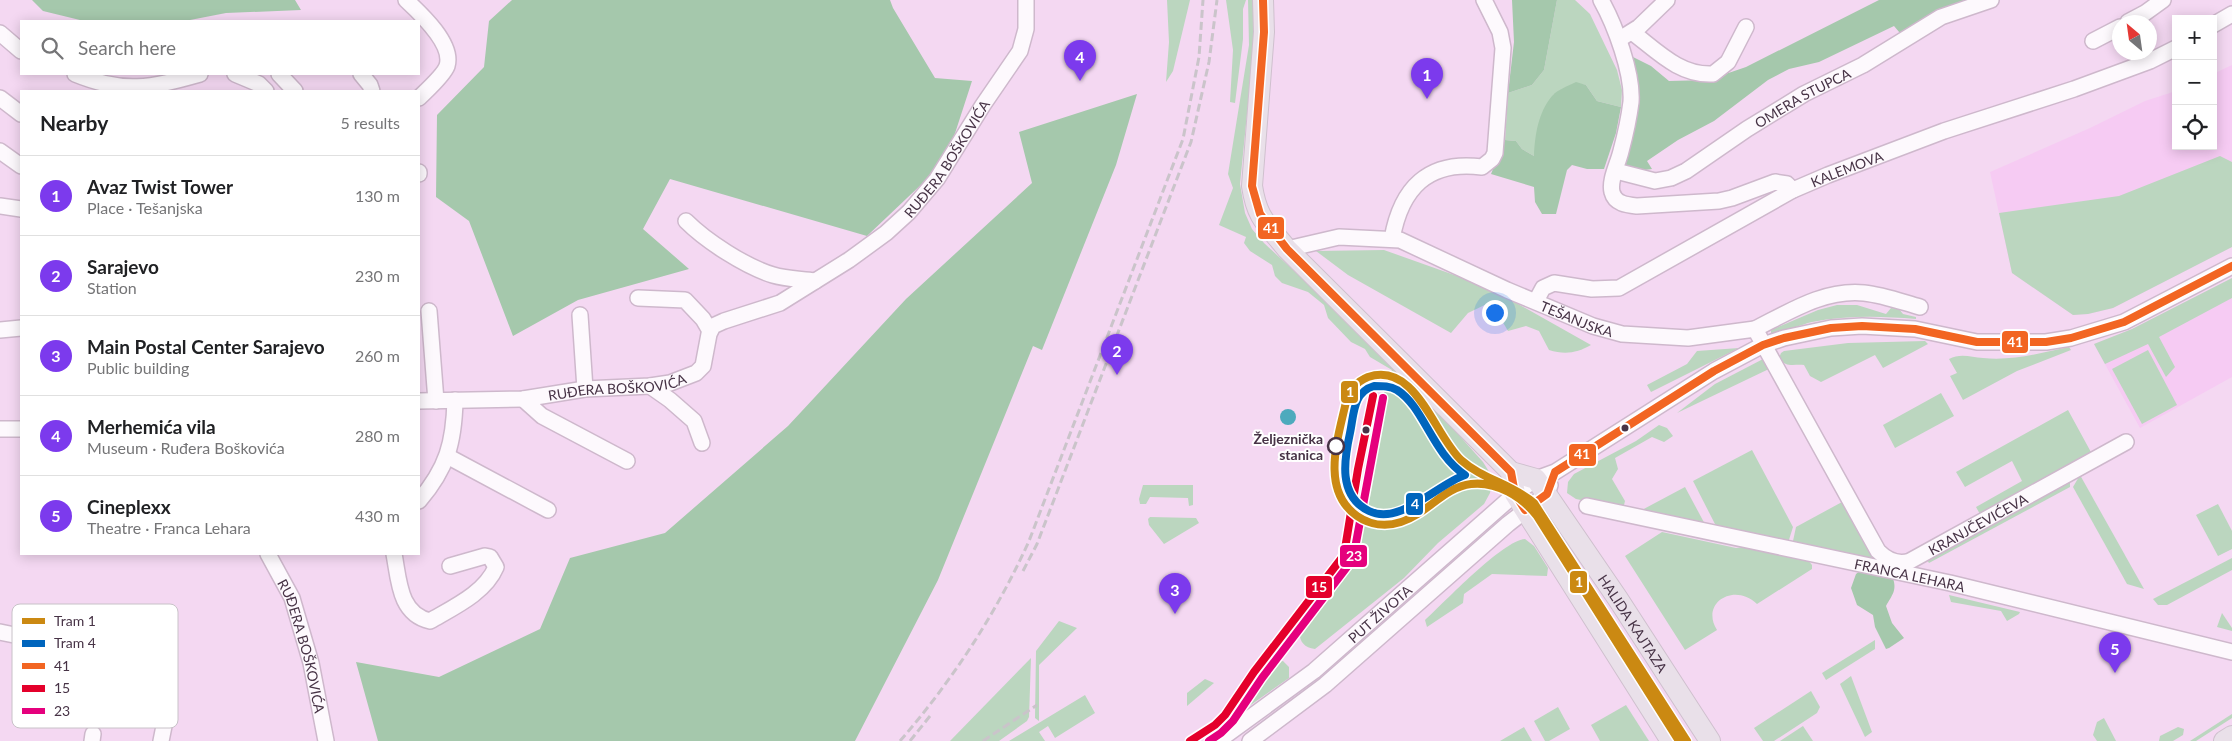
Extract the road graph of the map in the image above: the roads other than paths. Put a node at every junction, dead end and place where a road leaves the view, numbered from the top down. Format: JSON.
{"nodes":[{"id":1,"x":406,"y":0,"type":"edge"},
{"id":2,"x":1026,"y":0,"type":"edge"},
{"id":3,"x":1263,"y":0,"type":"edge"},
{"id":4,"x":1484,"y":0,"type":"edge"},
{"id":5,"x":1601,"y":0,"type":"edge"},
{"id":6,"x":1666,"y":0,"type":"edge"},
{"id":7,"x":1991,"y":0,"type":"edge"},
{"id":8,"x":2162,"y":0,"type":"edge"},
{"id":9,"x":2231,"y":14,"type":"edge"},
{"id":10,"x":2141,"y":15,"type":"edge"},
{"id":11,"x":2217,"y":23,"type":"edge"},
{"id":12,"x":1746,"y":27,"type":"dead end"},
{"id":13,"x":2112,"y":31,"type":"edge"},
{"id":14,"x":1632,"y":32,"type":"junction"},
{"id":15,"x":0,"y":33,"type":"edge"},
{"id":16,"x":1617,"y":39,"type":"junction"},
{"id":17,"x":2093,"y":41,"type":"dead end"},
{"id":18,"x":20,"y":50,"type":"edge"},
{"id":19,"x":2172,"y":50,"type":"edge"},
{"id":20,"x":78,"y":75,"type":"edge"},
{"id":21,"x":196,"y":75,"type":"edge"},
{"id":22,"x":237,"y":75,"type":"edge"},
{"id":23,"x":280,"y":75,"type":"edge"},
{"id":24,"x":362,"y":75,"type":"edge"},
{"id":25,"x":265,"y":90,"type":"edge"},
{"id":26,"x":295,"y":90,"type":"edge"},
{"id":27,"x":372,"y":90,"type":"edge"},
{"id":28,"x":420,"y":97,"type":"edge"},
{"id":29,"x":0,"y":98,"type":"edge"},
{"id":30,"x":20,"y":113,"type":"edge"},
{"id":31,"x":0,"y":151,"type":"edge"},
{"id":32,"x":20,"y":165,"type":"edge"},
{"id":33,"x":1616,"y":171,"type":"junction"},
{"id":34,"x":1793,"y":190,"type":"junction"},
{"id":35,"x":0,"y":206,"type":"edge"},
{"id":36,"x":20,"y":209,"type":"edge"},
{"id":37,"x":686,"y":221,"type":"dead end"},
{"id":38,"x":1392,"y":239,"type":"junction"},
{"id":39,"x":1287,"y":249,"type":"junction"},
{"id":40,"x":2232,"y":266,"type":"edge"},
{"id":41,"x":815,"y":281,"type":"junction"},
{"id":42,"x":638,"y":298,"type":"dead end"},
{"id":43,"x":1536,"y":301,"type":"junction"},
{"id":44,"x":1920,"y":307,"type":"dead end"},
{"id":45,"x":429,"y":311,"type":"dead end"},
{"id":46,"x":580,"y":315,"type":"dead end"},
{"id":47,"x":20,"y":328,"type":"edge"},
{"id":48,"x":1755,"y":329,"type":"junction"},
{"id":49,"x":0,"y":330,"type":"edge"},
{"id":50,"x":710,"y":331,"type":"junction"},
{"id":51,"x":1763,"y":345,"type":"junction"},
{"id":52,"x":650,"y":386,"type":"junction"},
{"id":53,"x":585,"y":389,"type":"junction"},
{"id":54,"x":523,"y":399,"type":"junction"},
{"id":55,"x":455,"y":400,"type":"junction"},
{"id":56,"x":420,"y":401,"type":"edge"},
{"id":57,"x":436,"y":401,"type":"junction"},
{"id":58,"x":0,"y":429,"type":"edge"},
{"id":59,"x":20,"y":429,"type":"edge"},
{"id":60,"x":2126,"y":442,"type":"dead end"},
{"id":61,"x":702,"y":443,"type":"dead end"},
{"id":62,"x":447,"y":456,"type":"junction"},
{"id":63,"x":627,"y":460,"type":"dead end"},
{"id":64,"x":1511,"y":472,"type":"junction"},
{"id":65,"x":1546,"y":481,"type":"junction"},
{"id":66,"x":420,"y":500,"type":"edge"},
{"id":67,"x":1520,"y":502,"type":"junction"},
{"id":68,"x":1586,"y":506,"type":"dead end"},
{"id":69,"x":548,"y":510,"type":"dead end"},
{"id":70,"x":269,"y":555,"type":"edge"},
{"id":71,"x":394,"y":555,"type":"edge"},
{"id":72,"x":450,"y":566,"type":"dead end"},
{"id":73,"x":1905,"y":569,"type":"junction"},
{"id":74,"x":2232,"y":652,"type":"edge"},
{"id":75,"x":164,"y":728,"type":"edge"},
{"id":76,"x":2232,"y":736,"type":"edge"},
{"id":77,"x":161,"y":741,"type":"edge"},
{"id":78,"x":326,"y":741,"type":"edge"},
{"id":79,"x":1218,"y":741,"type":"edge"},
{"id":80,"x":1250,"y":741,"type":"edge"},
{"id":81,"x":1671,"y":741,"type":"edge"},
{"id":82,"x":1710,"y":741,"type":"edge"},
{"id":83,"x":2224,"y":741,"type":"edge"}],
"edges":[{"from":1,"to":28,"type":"street"},
{"from":2,"to":41,"type":"street","name":"RUĐERA BOŠKOVIĆA"},
{"from":3,"to":39,"type":"main road"},
{"from":4,"to":38,"type":"street"},
{"from":5,"to":16,"type":"street"},
{"from":6,"to":14,"type":"street"},
{"from":7,"to":33,"type":"street","name":"OMERA STUPCA"},
{"from":8,"to":10,"type":"street"},
{"from":9,"to":11,"type":"street"},
{"from":12,"to":14,"type":"street"},
{"from":13,"to":17,"type":"street"},
{"from":14,"to":16,"type":"street"},
{"from":15,"to":18,"type":"street"},
{"from":16,"to":33,"type":"street"},
{"from":19,"to":34,"type":"street","name":"KALEMOVA"},
{"from":20,"to":21,"type":"street"},
{"from":22,"to":25,"type":"street"},
{"from":23,"to":26,"type":"street"},
{"from":24,"to":27,"type":"street"},
{"from":29,"to":30,"type":"street"},
{"from":31,"to":32,"type":"street"},
{"from":33,"to":34,"type":"street"},
{"from":34,"to":43,"type":"street","name":"KALEMOVA"},
{"from":35,"to":36,"type":"street"},
{"from":37,"to":41,"type":"street"},
{"from":38,"to":39,"type":"street","name":"TEŠANJSKA"},
{"from":38,"to":43,"type":"street","name":"TEŠANJSKA"},
{"from":39,"to":64,"type":"main road"},
{"from":40,"to":51,"type":"street"},
{"from":41,"to":50,"type":"street","name":"RUĐERA BOŠKOVIĆA"},
{"from":42,"to":50,"type":"street"},
{"from":43,"to":48,"type":"street","name":"TEŠANJSKA"},
{"from":44,"to":48,"type":"street","name":"TEŠANJSKA"},
{"from":45,"to":57,"type":"street"},
{"from":46,"to":53,"type":"street"},
{"from":47,"to":49,"type":"street"},
{"from":48,"to":51,"type":"street"},
{"from":50,"to":52,"type":"street","name":"RUĐERA BOŠKOVIĆA"},
{"from":51,"to":65,"type":"street"},
{"from":51,"to":73,"type":"street"},
{"from":52,"to":53,"type":"street","name":"RUĐERA BOŠKOVIĆA"},
{"from":52,"to":61,"type":"street"},
{"from":53,"to":54,"type":"street","name":"RUĐERA BOŠKOVIĆA"},
{"from":54,"to":55,"type":"street","name":"RUĐERA BOŠKOVIĆA"},
{"from":54,"to":63,"type":"street","name":"RUĐERA BOŠKOVIĆA"},
{"from":55,"to":57,"type":"street","name":"RUĐERA BOŠKOVIĆA"},
{"from":55,"to":62,"type":"street"},
{"from":56,"to":57,"type":"street","name":"RUĐERA BOŠKOVIĆA"},
{"from":58,"to":59,"type":"street"},
{"from":60,"to":73,"type":"street","name":"KRANJČEVIĆEVA"},
{"from":62,"to":66,"type":"street"},
{"from":62,"to":69,"type":"street"},
{"from":64,"to":65,"type":"main road"},
{"from":64,"to":67,"type":"main road"},
{"from":65,"to":67,"type":"street","name":"PUT ŽIVOTA"},
{"from":65,"to":82,"type":"main road","name":"HALIDA KAJTAZA"},
{"from":67,"to":79,"type":"street","name":"PUT ŽIVOTA"},
{"from":67,"to":80,"type":"street","name":"PUT ŽIVOTA"},
{"from":67,"to":81,"type":"main road"},
{"from":68,"to":73,"type":"street","name":"FRANCA LEHARA"},
{"from":70,"to":78,"type":"street","name":"RUĐERA BOŠKOVIĆA"},
{"from":71,"to":72,"type":"street"},
{"from":73,"to":74,"type":"street","name":"FRANCA LEHARA"},
{"from":75,"to":77,"type":"street"},
{"from":76,"to":83,"type":"main road"}]}
